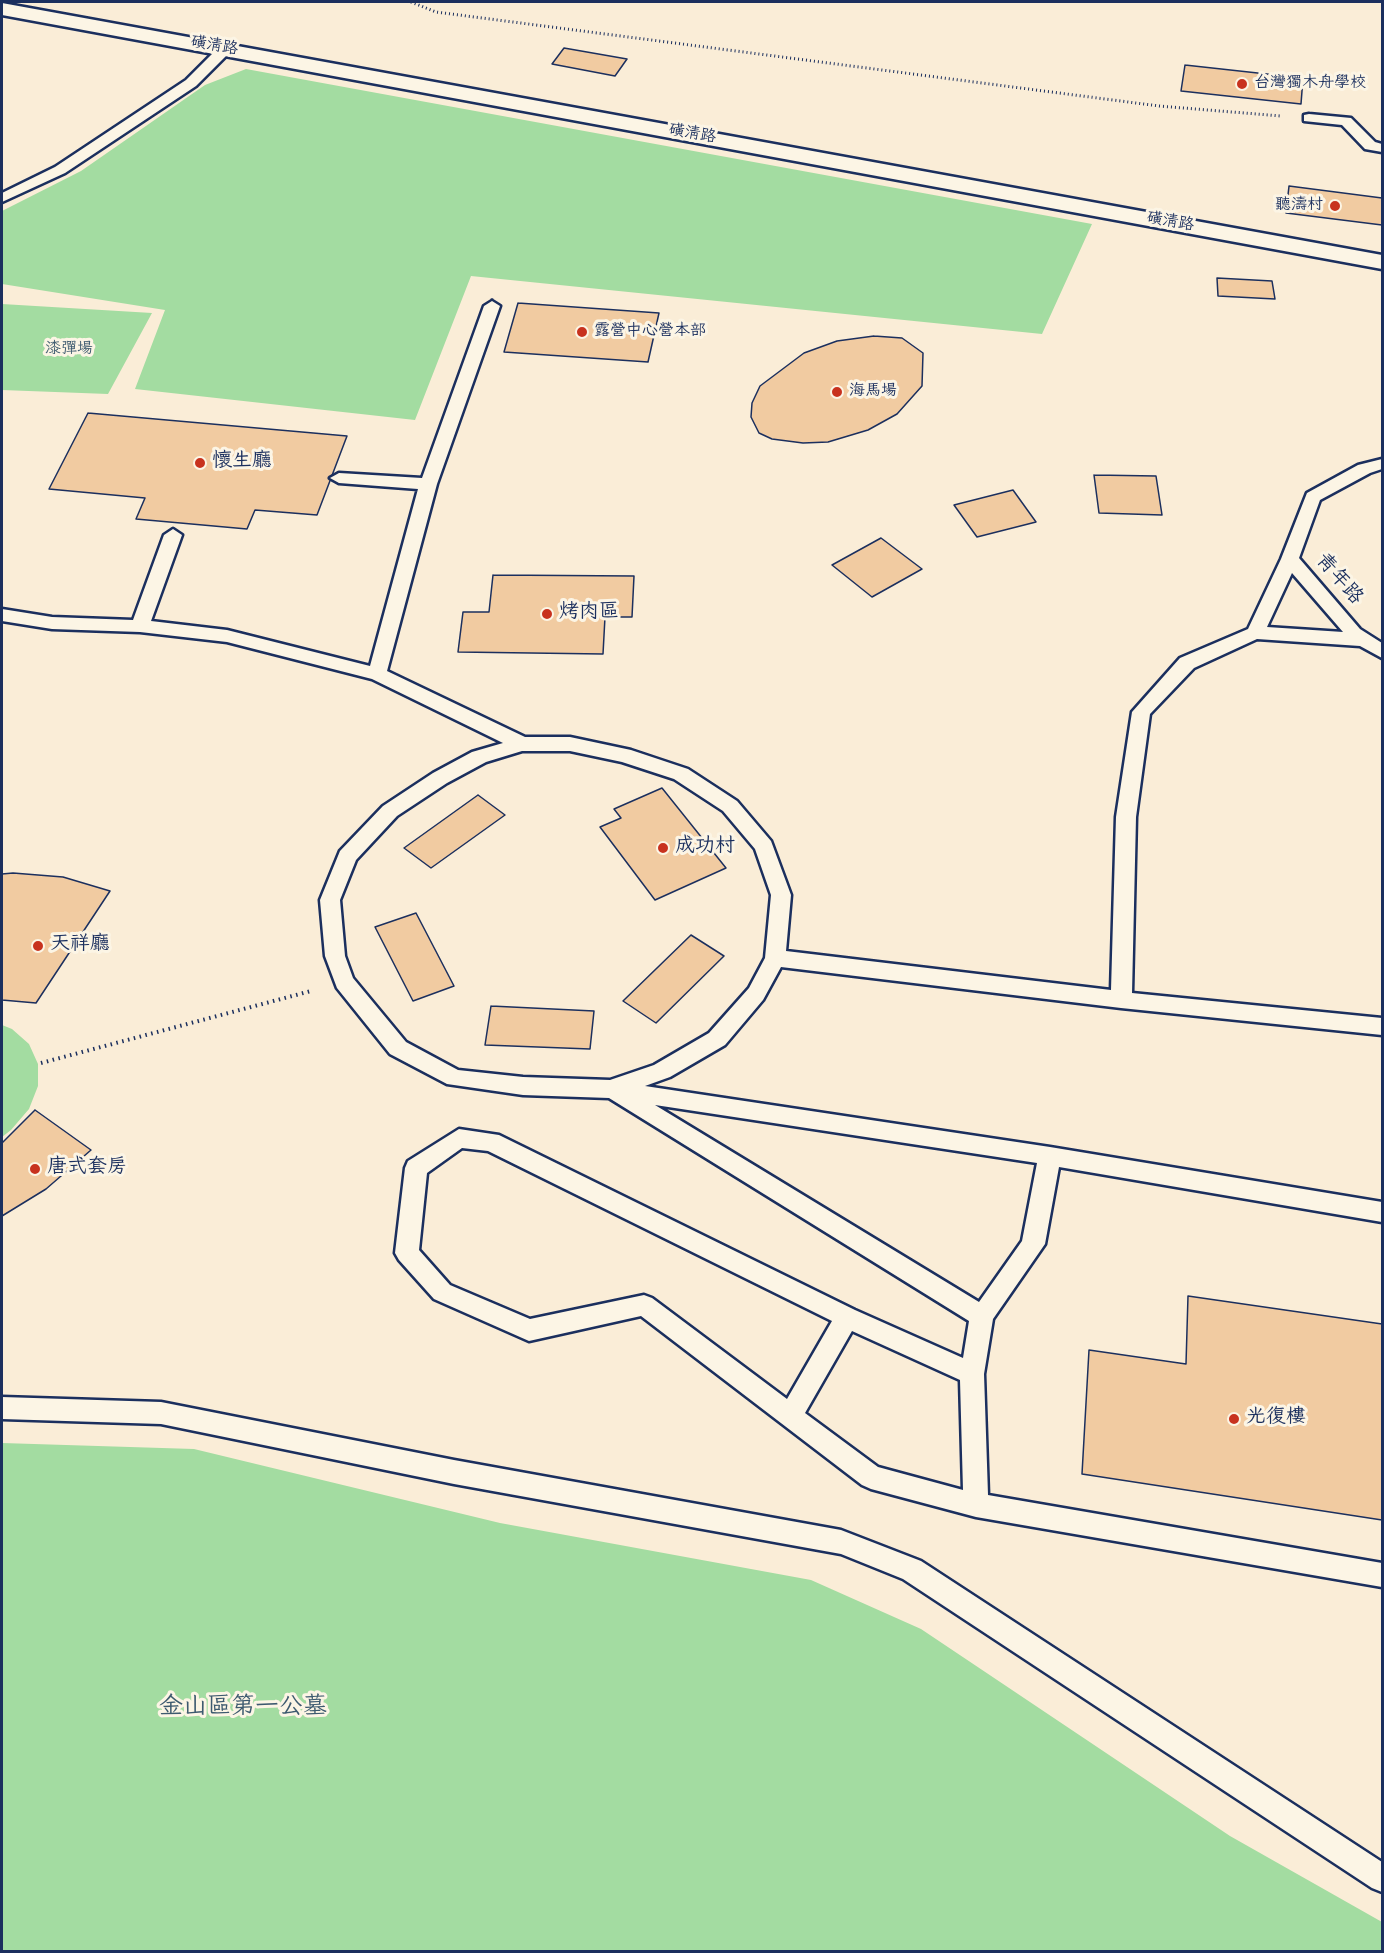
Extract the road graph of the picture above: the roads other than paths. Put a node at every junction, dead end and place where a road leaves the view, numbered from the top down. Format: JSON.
{"nodes":[{"id":1,"x":2,"y":9,"type":"edge"},
{"id":2,"x":225,"y":49,"type":"junction"},
{"id":3,"x":1309,"y":118,"type":"road end"},
{"id":4,"x":1383,"y":148,"type":"edge"},
{"id":5,"x":2,"y":198,"type":"edge"},
{"id":6,"x":1383,"y":262,"type":"edge"},
{"id":7,"x":492,"y":306,"type":"dead end"},
{"id":8,"x":1383,"y":464,"type":"edge"},
{"id":9,"x":339,"y":478,"type":"dead end"},
{"id":10,"x":428,"y":484,"type":"junction"},
{"id":11,"x":173,"y":535,"type":"dead end"},
{"id":12,"x":1290,"y":559,"type":"junction"},
{"id":13,"x":2,"y":615,"type":"edge"},
{"id":14,"x":140,"y":626,"type":"junction"},
{"id":15,"x":1255,"y":633,"type":"junction"},
{"id":16,"x":1364,"y":640,"type":"junction"},
{"id":17,"x":1383,"y":652,"type":"edge"},
{"id":18,"x":376,"y":674,"type":"junction"},
{"id":19,"x":522,"y":744,"type":"junction"},
{"id":20,"x":775,"y":958,"type":"junction"},
{"id":21,"x":1121,"y":1000,"type":"junction"},
{"id":22,"x":1383,"y":1027,"type":"edge"},
{"id":23,"x":610,"y":1089,"type":"junction"},
{"id":24,"x":1050,"y":1156,"type":"junction"},
{"id":25,"x":1383,"y":1212,"type":"edge"},
{"id":26,"x":982,"y":1316,"type":"junction"},
{"id":27,"x":847,"y":1317,"type":"junction"},
{"id":28,"x":972,"y":1374,"type":"junction"},
{"id":29,"x":2,"y":1408,"type":"edge"},
{"id":30,"x":791,"y":1415,"type":"junction"},
{"id":31,"x":976,"y":1505,"type":"junction"},
{"id":32,"x":1383,"y":1575,"type":"edge"},
{"id":33,"x":1383,"y":1878,"type":"edge"}],
"edges":[{"from":1,"to":2,"type":"street","name":"磺清路"},
{"from":2,"to":5,"type":"lane"},
{"from":2,"to":6,"type":"street","name":"磺清路"},
{"from":3,"to":4,"type":"lane"},
{"from":7,"to":10,"type":"lane"},
{"from":8,"to":12,"type":"lane","name":"青年路"},
{"from":9,"to":10,"type":"lane"},
{"from":10,"to":18,"type":"lane"},
{"from":11,"to":14,"type":"lane"},
{"from":12,"to":15,"type":"lane"},
{"from":12,"to":16,"type":"lane","name":"青年路"},
{"from":13,"to":14,"type":"lane"},
{"from":14,"to":18,"type":"lane"},
{"from":15,"to":16,"type":"lane"},
{"from":15,"to":21,"type":"lane"},
{"from":16,"to":17,"type":"lane","name":"青年路"},
{"from":18,"to":19,"type":"lane"},
{"from":19,"to":20,"type":"lane"},
{"from":19,"to":23,"type":"lane"},
{"from":20,"to":21,"type":"lane"},
{"from":20,"to":23,"type":"lane"},
{"from":21,"to":22,"type":"lane"},
{"from":23,"to":24,"type":"lane"},
{"from":23,"to":26,"type":"lane"},
{"from":24,"to":25,"type":"lane"},
{"from":24,"to":26,"type":"lane"},
{"from":26,"to":28,"type":"lane"},
{"from":27,"to":28,"type":"lane"},
{"from":27,"to":30,"type":"lane"},
{"from":27,"to":30,"type":"lane"},
{"from":28,"to":31,"type":"lane"},
{"from":29,"to":33,"type":"lane"},
{"from":30,"to":31,"type":"lane"},
{"from":31,"to":32,"type":"lane"}]}
